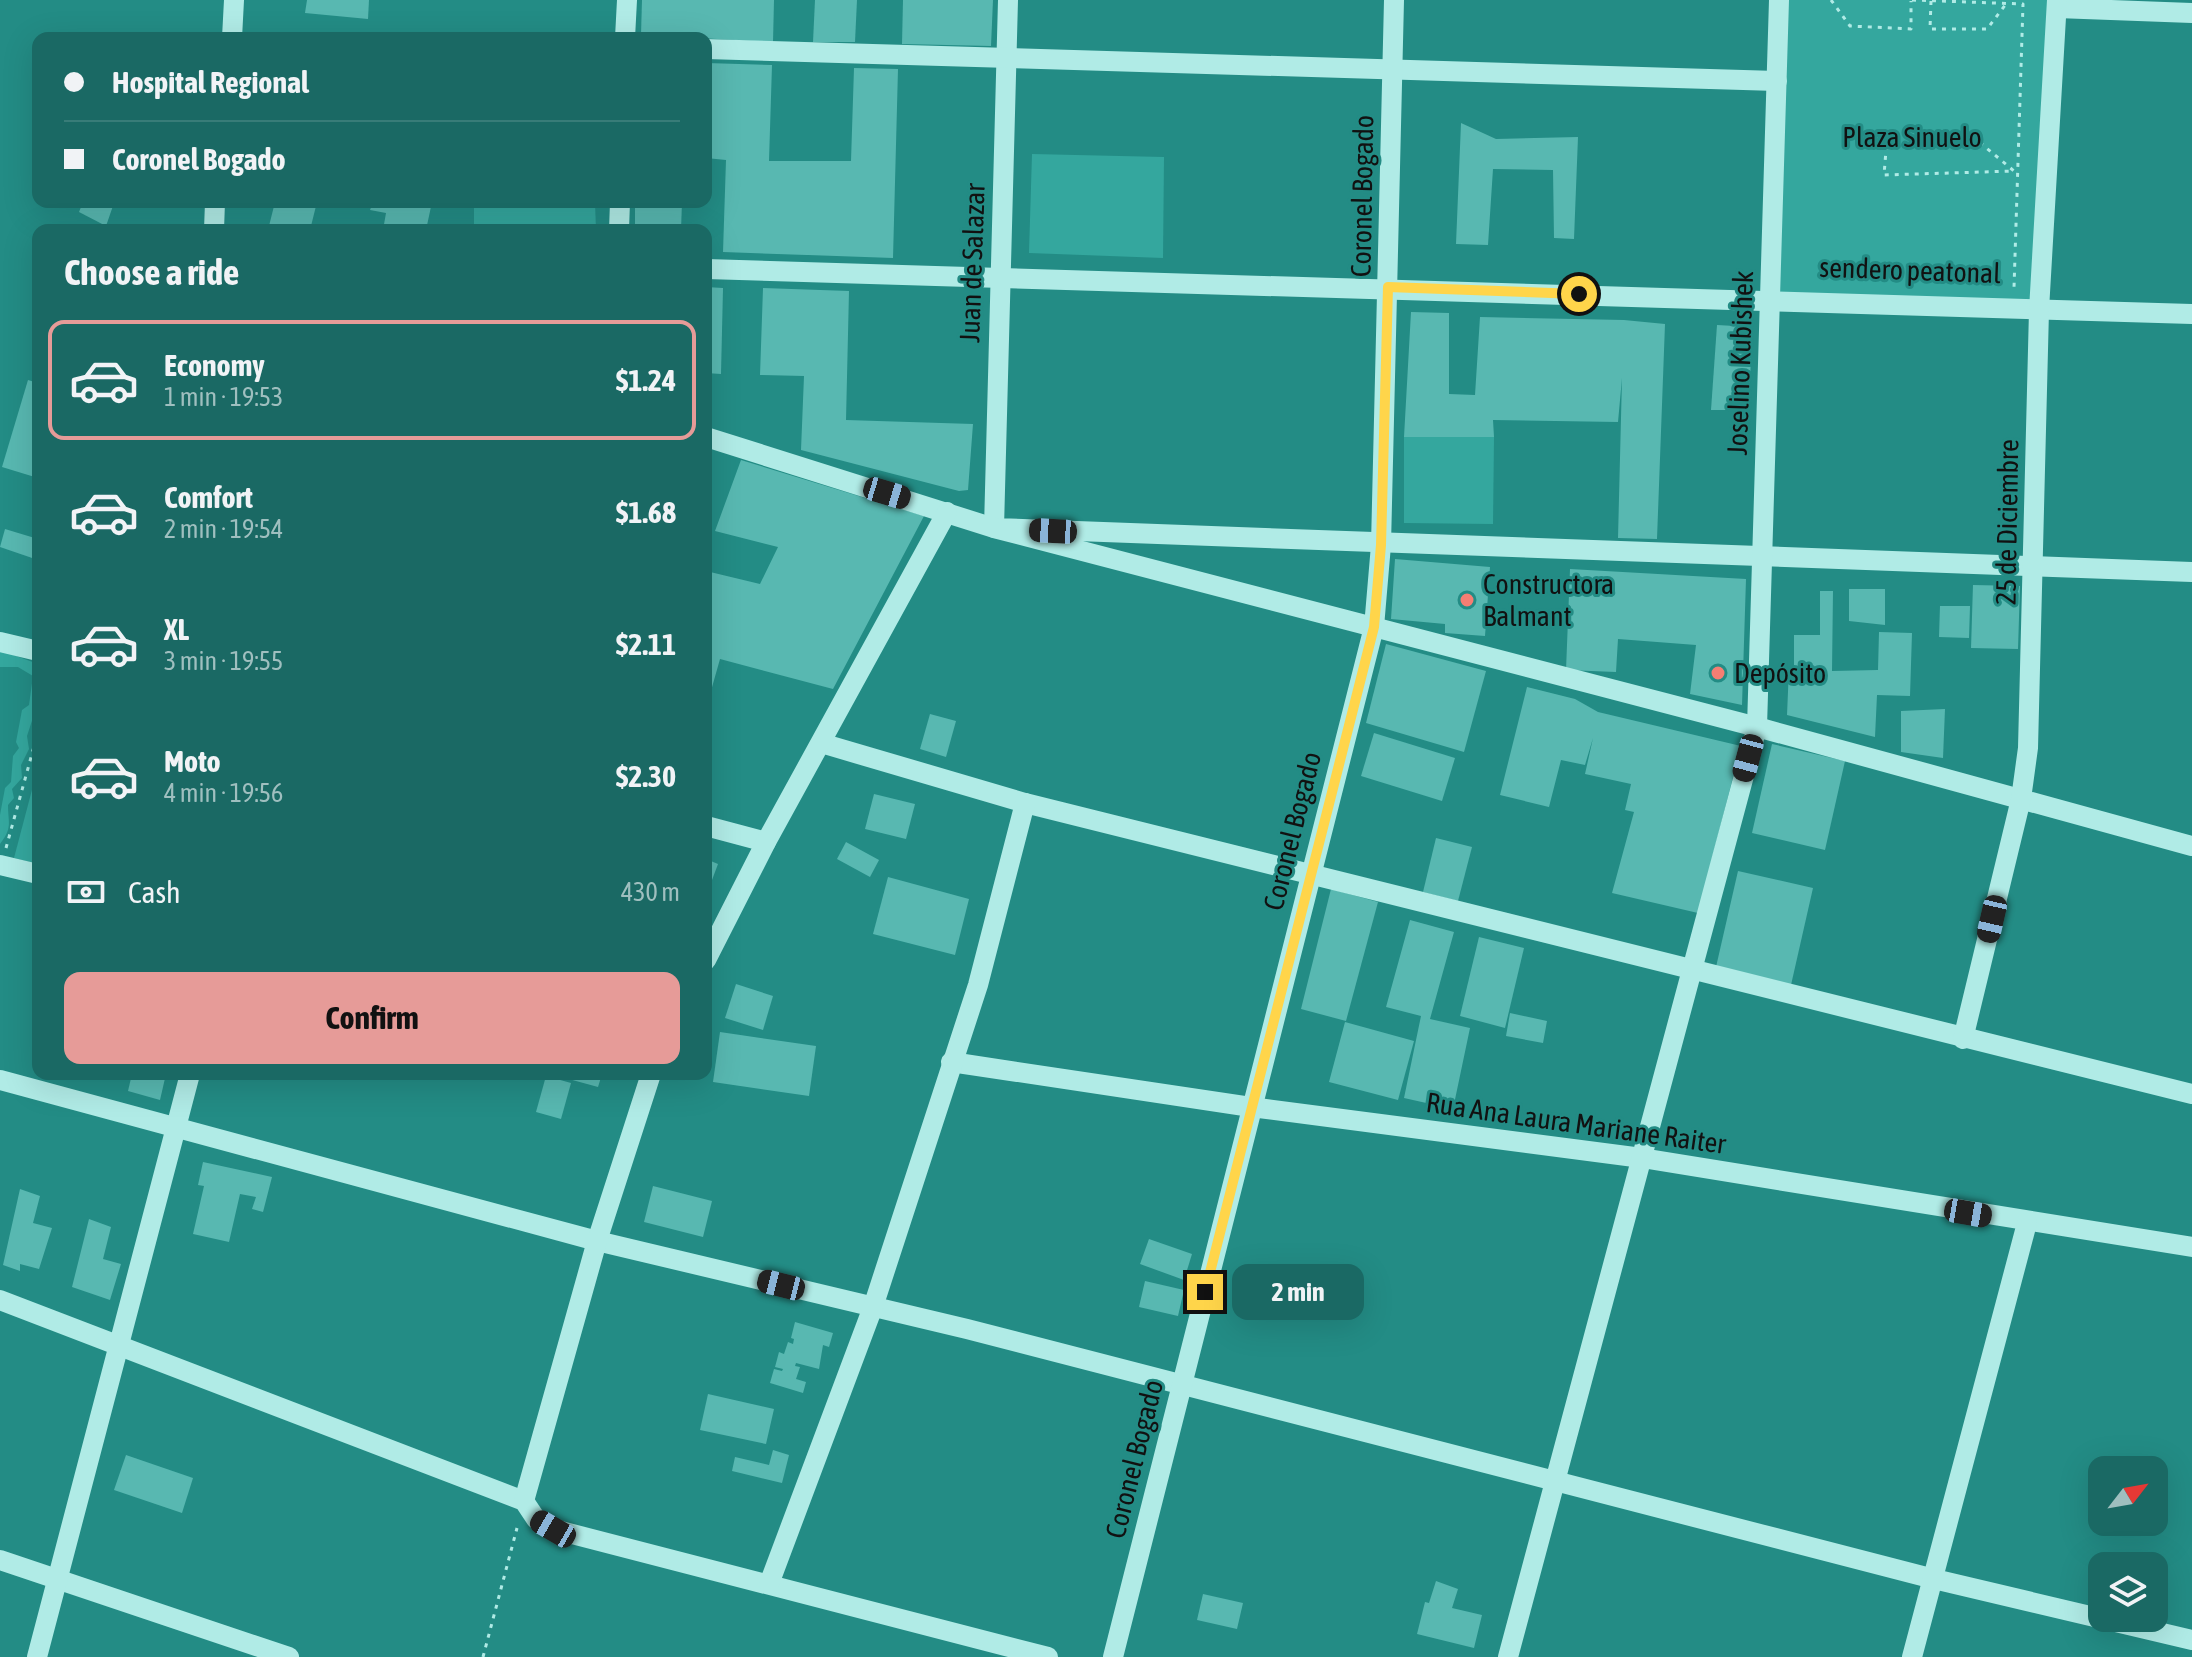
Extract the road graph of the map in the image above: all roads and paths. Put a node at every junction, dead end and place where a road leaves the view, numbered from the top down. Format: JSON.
{"nodes":[{"id":1,"x":234,"y":0,"type":"edge"},
{"id":2,"x":627,"y":0,"type":"edge"},
{"id":3,"x":1008,"y":0,"type":"edge"},
{"id":4,"x":1394,"y":0,"type":"edge"},
{"id":5,"x":1779,"y":0,"type":"edge"},
{"id":6,"x":1831,"y":0,"type":"edge"},
{"id":7,"x":1912,"y":0,"type":"edge"},
{"id":8,"x":1931,"y":1,"type":"edge"},
{"id":9,"x":2006,"y":4,"type":"junction"},
{"id":10,"x":2057,"y":4,"type":"edge"},
{"id":11,"x":2192,"y":13,"type":"edge"},
{"id":12,"x":232,"y":32,"type":"edge"},
{"id":13,"x":625,"y":32,"type":"edge"},
{"id":14,"x":712,"y":49,"type":"edge"},
{"id":15,"x":1006,"y":59,"type":"junction"},
{"id":16,"x":1393,"y":70,"type":"junction"},
{"id":17,"x":1777,"y":81,"type":"junction"},
{"id":18,"x":2014,"y":171,"type":"joint"},
{"id":19,"x":712,"y":269,"type":"edge"},
{"id":20,"x":999,"y":276,"type":"junction"},
{"id":21,"x":1388,"y":287,"type":"junction"},
{"id":22,"x":2014,"y":294,"type":"dead end"},
{"id":23,"x":1770,"y":301,"type":"junction"},
{"id":24,"x":2039,"y":310,"type":"junction"},
{"id":25,"x":2192,"y":314,"type":"edge"},
{"id":26,"x":712,"y":439,"type":"edge"},
{"id":27,"x":947,"y":512,"type":"junction"},
{"id":28,"x":994,"y":528,"type":"junction"},
{"id":29,"x":1381,"y":545,"type":"junction"},
{"id":30,"x":1762,"y":555,"type":"junction"},
{"id":31,"x":2035,"y":566,"type":"junction"},
{"id":32,"x":2192,"y":572,"type":"edge"},
{"id":33,"x":1374,"y":627,"type":"junction"},
{"id":34,"x":0,"y":642,"type":"edge"},
{"id":35,"x":32,"y":650,"type":"edge"},
{"id":36,"x":1757,"y":727,"type":"junction"},
{"id":37,"x":821,"y":743,"type":"junction"},
{"id":38,"x":32,"y":754,"type":"edge"},
{"id":39,"x":2021,"y":799,"type":"junction"},
{"id":40,"x":1025,"y":803,"type":"junction"},
{"id":41,"x":712,"y":828,"type":"edge"},
{"id":42,"x":766,"y":842,"type":"junction"},
{"id":43,"x":2192,"y":846,"type":"edge"},
{"id":44,"x":1,"y":868,"type":"edge"},
{"id":45,"x":32,"y":873,"type":"edge"},
{"id":46,"x":1309,"y":875,"type":"junction"},
{"id":47,"x":712,"y":948,"type":"edge"},
{"id":48,"x":1690,"y":970,"type":"junction"},
{"id":49,"x":1963,"y":1039,"type":"junction"},
{"id":50,"x":951,"y":1062,"type":"junction"},
{"id":51,"x":0,"y":1080,"type":"edge"},
{"id":52,"x":188,"y":1080,"type":"edge"},
{"id":53,"x":649,"y":1080,"type":"edge"},
{"id":54,"x":2192,"y":1094,"type":"edge"},
{"id":55,"x":1251,"y":1107,"type":"junction"},
{"id":56,"x":175,"y":1127,"type":"junction"},
{"id":57,"x":1642,"y":1158,"type":"junction"},
{"id":58,"x":2027,"y":1223,"type":"junction"},
{"id":59,"x":597,"y":1241,"type":"junction"},
{"id":60,"x":2192,"y":1247,"type":"edge"},
{"id":61,"x":0,"y":1300,"type":"edge"},
{"id":62,"x":873,"y":1307,"type":"junction"},
{"id":63,"x":119,"y":1344,"type":"junction"},
{"id":64,"x":1182,"y":1384,"type":"junction"},
{"id":65,"x":1556,"y":1481,"type":"junction"},
{"id":66,"x":524,"y":1501,"type":"junction"},
{"id":67,"x":0,"y":1560,"type":"edge"},
{"id":68,"x":58,"y":1577,"type":"junction"},
{"id":69,"x":1934,"y":1579,"type":"junction"},
{"id":70,"x":769,"y":1584,"type":"junction"},
{"id":71,"x":2192,"y":1640,"type":"edge"},
{"id":72,"x":37,"y":1657,"type":"edge"},
{"id":73,"x":289,"y":1657,"type":"edge"},
{"id":74,"x":483,"y":1657,"type":"edge"},
{"id":75,"x":1048,"y":1657,"type":"edge"},
{"id":76,"x":1113,"y":1657,"type":"edge"},
{"id":77,"x":1508,"y":1657,"type":"edge"},
{"id":78,"x":1912,"y":1657,"type":"edge"}],
"edges":[{"from":1,"to":12,"type":"street"},
{"from":2,"to":13,"type":"street"},
{"from":3,"to":15,"type":"street","name":"Juan de Salazar"},
{"from":4,"to":16,"type":"street","name":"Coronel Bogado"},
{"from":5,"to":17,"type":"street","name":"Joselino Kubishek"},
{"from":6,"to":7,"type":"path"},
{"from":7,"to":8,"type":"path"},
{"from":8,"to":9,"type":"path"},
{"from":8,"to":9,"type":"path"},
{"from":9,"to":22,"type":"path","name":"sendero peatonal"},
{"from":10,"to":11,"type":"street"},
{"from":10,"to":24,"type":"street","name":"25 de Diciembre"},
{"from":14,"to":15,"type":"street"},
{"from":15,"to":16,"type":"street"},
{"from":15,"to":20,"type":"street","name":"Juan de Salazar"},
{"from":16,"to":17,"type":"street"},
{"from":16,"to":21,"type":"street","name":"Coronel Bogado"},
{"from":17,"to":23,"type":"street","name":"Joselino Kubishek"},
{"from":18,"to":18,"type":"path"},
{"from":19,"to":20,"type":"street"},
{"from":20,"to":21,"type":"street"},
{"from":20,"to":28,"type":"street","name":"Juan de Salazar"},
{"from":21,"to":23,"type":"street"},
{"from":21,"to":29,"type":"street","name":"Coronel Bogado"},
{"from":23,"to":24,"type":"street"},
{"from":23,"to":30,"type":"street","name":"Joselino Kubishek"},
{"from":24,"to":25,"type":"street"},
{"from":24,"to":31,"type":"street","name":"25 de Diciembre"},
{"from":26,"to":27,"type":"street"},
{"from":27,"to":28,"type":"street"},
{"from":27,"to":37,"type":"street"},
{"from":28,"to":29,"type":"street"},
{"from":28,"to":33,"type":"street"},
{"from":29,"to":30,"type":"street"},
{"from":29,"to":33,"type":"street","name":"Coronel Bogado"},
{"from":30,"to":31,"type":"street"},
{"from":30,"to":36,"type":"street","name":"Joselino Kubishek"},
{"from":31,"to":32,"type":"street"},
{"from":31,"to":39,"type":"street","name":"25 de Diciembre"},
{"from":33,"to":36,"type":"street"},
{"from":33,"to":46,"type":"street","name":"Coronel Bogado"},
{"from":34,"to":35,"type":"street"},
{"from":36,"to":39,"type":"street"},
{"from":36,"to":48,"type":"street","name":"Joselino Kubishek"},
{"from":37,"to":40,"type":"street"},
{"from":37,"to":42,"type":"street"},
{"from":38,"to":44,"type":"path"},
{"from":39,"to":43,"type":"street"},
{"from":39,"to":49,"type":"street","name":"25 de Diciembre"},
{"from":40,"to":46,"type":"street"},
{"from":40,"to":50,"type":"street"},
{"from":41,"to":42,"type":"street"},
{"from":42,"to":47,"type":"street"},
{"from":44,"to":45,"type":"street"},
{"from":46,"to":48,"type":"street"},
{"from":46,"to":55,"type":"street","name":"Coronel Bogado"},
{"from":48,"to":49,"type":"street"},
{"from":48,"to":57,"type":"street","name":"Joselino Kubishek"},
{"from":49,"to":54,"type":"street"},
{"from":50,"to":55,"type":"street","name":"Rua Ana Laura Mariane Raiter"},
{"from":50,"to":62,"type":"street"},
{"from":51,"to":56,"type":"street"},
{"from":52,"to":56,"type":"street"},
{"from":53,"to":59,"type":"street"},
{"from":55,"to":57,"type":"street","name":"Rua Ana Laura Mariane Raiter"},
{"from":55,"to":64,"type":"street","name":"Coronel Bogado"},
{"from":56,"to":59,"type":"street"},
{"from":56,"to":63,"type":"street"},
{"from":57,"to":58,"type":"street","name":"Rua Ana Laura Mariane Raiter"},
{"from":57,"to":65,"type":"street","name":"Joselino Kubishek"},
{"from":58,"to":60,"type":"street","name":"Rua Ana Laura Mariane Raiter"},
{"from":58,"to":69,"type":"street"},
{"from":59,"to":62,"type":"street"},
{"from":59,"to":66,"type":"street"},
{"from":61,"to":63,"type":"street"},
{"from":62,"to":64,"type":"street"},
{"from":62,"to":70,"type":"street"},
{"from":63,"to":66,"type":"street"},
{"from":63,"to":68,"type":"street"},
{"from":64,"to":65,"type":"street"},
{"from":64,"to":76,"type":"street","name":"Coronel Bogado"},
{"from":65,"to":69,"type":"street"},
{"from":65,"to":77,"type":"street","name":"Joselino Kubishek"},
{"from":66,"to":70,"type":"street"},
{"from":66,"to":74,"type":"path"},
{"from":67,"to":68,"type":"street"},
{"from":68,"to":72,"type":"street"},
{"from":68,"to":73,"type":"street"},
{"from":69,"to":71,"type":"street"},
{"from":69,"to":78,"type":"street"},
{"from":70,"to":75,"type":"street"}]}
